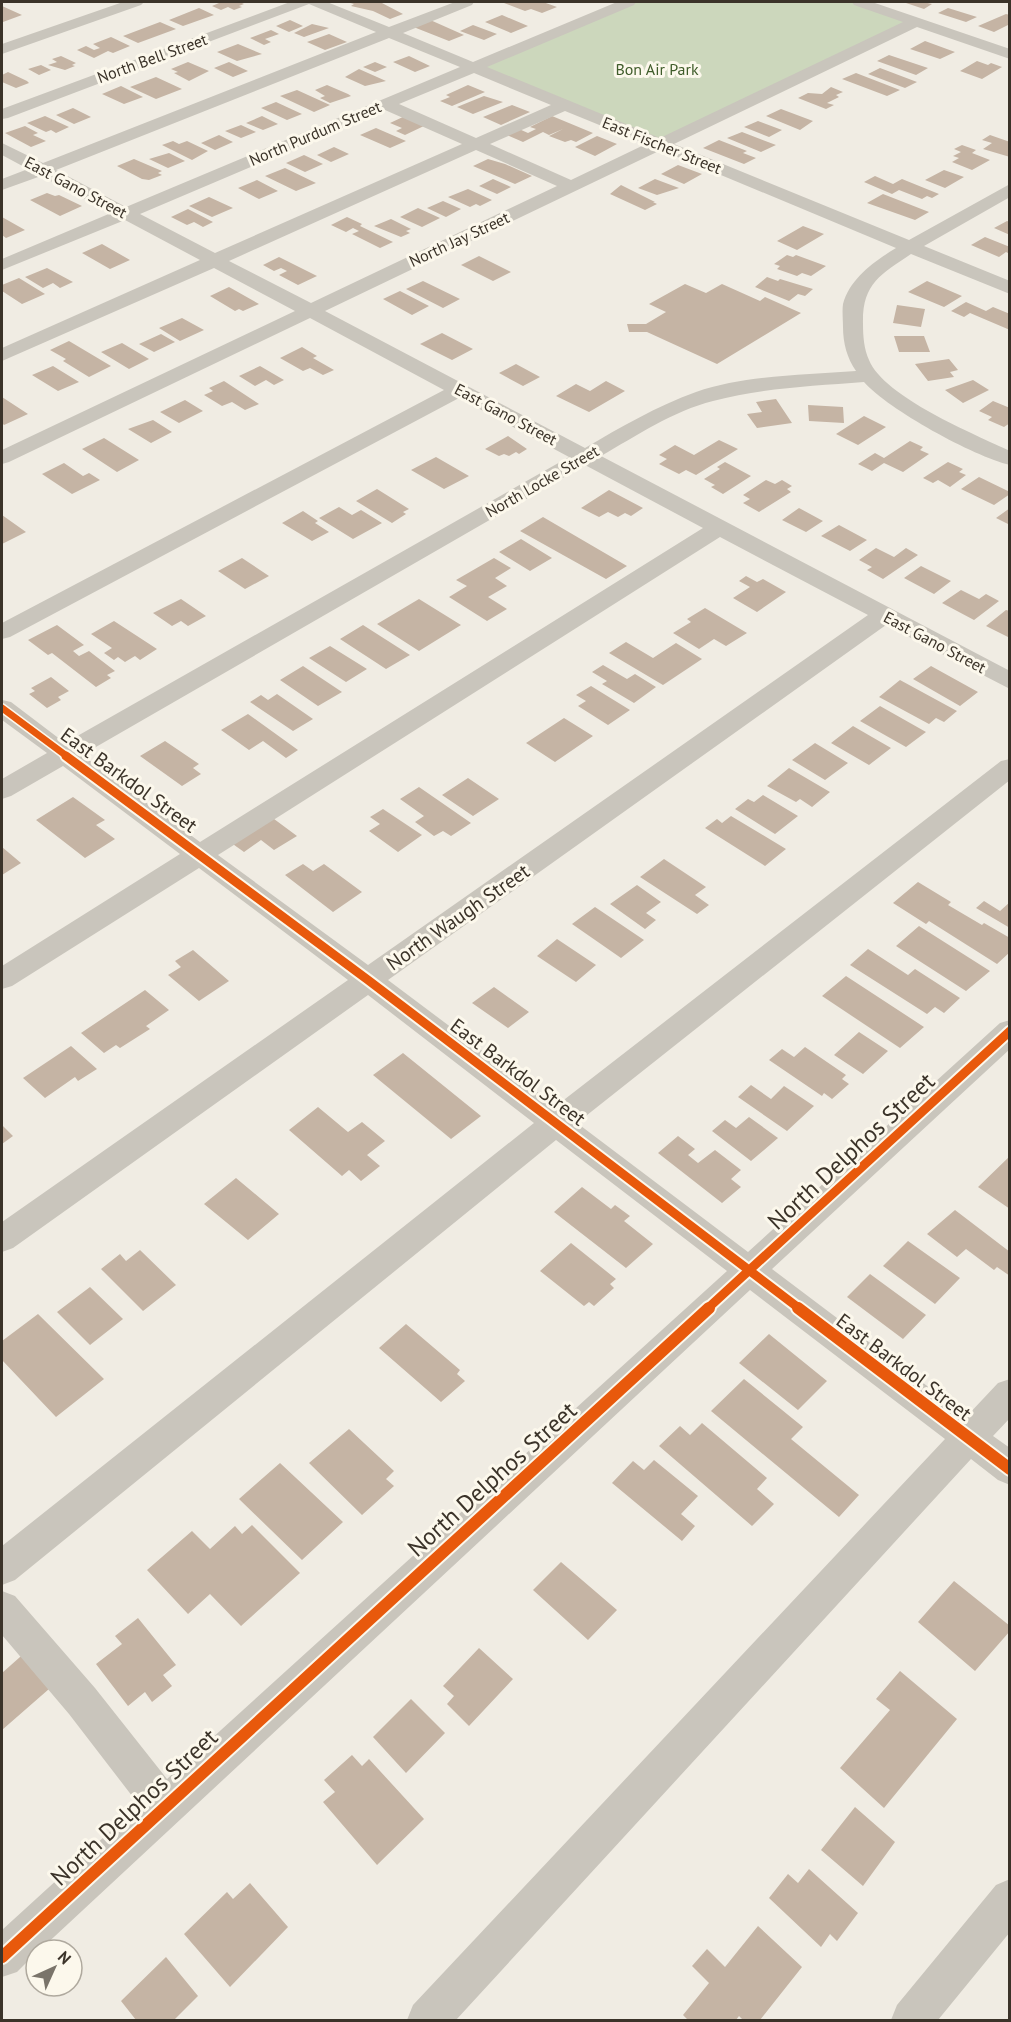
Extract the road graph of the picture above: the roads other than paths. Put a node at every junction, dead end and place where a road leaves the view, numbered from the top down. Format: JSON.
{"nodes":[{"id":1,"x":136,"y":2,"type":"edge"},
{"id":2,"x":303,"y":2,"type":"edge"},
{"id":3,"x":315,"y":2,"type":"edge"},
{"id":4,"x":467,"y":2,"type":"edge"},
{"id":5,"x":629,"y":2,"type":"edge"},
{"id":6,"x":860,"y":2,"type":"edge"},
{"id":7,"x":918,"y":21,"type":"junction"},
{"id":8,"x":389,"y":32,"type":"junction"},
{"id":9,"x":2,"y":49,"type":"edge"},
{"id":10,"x":1010,"y":54,"type":"edge"},
{"id":11,"x":473,"y":66,"type":"junction"},
{"id":12,"x":385,"y":104,"type":"junction"},
{"id":13,"x":564,"y":105,"type":"junction"},
{"id":14,"x":2,"y":114,"type":"edge"},
{"id":15,"x":475,"y":144,"type":"junction"},
{"id":16,"x":659,"y":144,"type":"junction"},
{"id":17,"x":2,"y":148,"type":"edge"},
{"id":18,"x":42,"y":170,"type":"junction"},
{"id":19,"x":2,"y":185,"type":"edge"},
{"id":20,"x":572,"y":186,"type":"junction"},
{"id":21,"x":1010,"y":189,"type":"edge"},
{"id":22,"x":125,"y":213,"type":"junction"},
{"id":23,"x":909,"y":247,"type":"junction"},
{"id":24,"x":214,"y":261,"type":"junction"},
{"id":25,"x":2,"y":265,"type":"edge"},
{"id":26,"x":1010,"y":288,"type":"edge"},
{"id":27,"x":310,"y":310,"type":"junction"},
{"id":28,"x":2,"y":355,"type":"edge"},
{"id":29,"x":869,"y":376,"type":"junction"},
{"id":30,"x":459,"y":390,"type":"junction"},
{"id":31,"x":586,"y":456,"type":"junction"},
{"id":32,"x":2,"y":458,"type":"edge"},
{"id":33,"x":1010,"y":459,"type":"edge"},
{"id":34,"x":718,"y":528,"type":"junction"},
{"id":35,"x":884,"y":615,"type":"junction"},
{"id":36,"x":2,"y":632,"type":"edge"},
{"id":37,"x":1010,"y":681,"type":"edge"},
{"id":38,"x":2,"y":708,"type":"edge"},
{"id":39,"x":64,"y":754,"type":"junction"},
{"id":40,"x":1010,"y":767,"type":"edge"},
{"id":41,"x":2,"y":790,"type":"edge"},
{"id":42,"x":200,"y":855,"type":"junction"},
{"id":43,"x":2,"y":979,"type":"edge"},
{"id":44,"x":368,"y":980,"type":"junction"},
{"id":45,"x":1010,"y":1031,"type":"edge"},
{"id":46,"x":556,"y":1124,"type":"junction"},
{"id":47,"x":2,"y":1239,"type":"edge"},
{"id":48,"x":749,"y":1271,"type":"junction"},
{"id":49,"x":1010,"y":1394,"type":"edge"},
{"id":50,"x":969,"y":1438,"type":"junction"},
{"id":51,"x":1010,"y":1469,"type":"edge"},
{"id":52,"x":2,"y":1568,"type":"edge"},
{"id":53,"x":2,"y":1608,"type":"edge"},
{"id":54,"x":164,"y":1806,"type":"junction"},
{"id":55,"x":1010,"y":1899,"type":"edge"},
{"id":56,"x":2,"y":1957,"type":"edge"},
{"id":57,"x":428,"y":2020,"type":"edge"},
{"id":58,"x":912,"y":2020,"type":"edge"}],
"edges":[{"from":1,"to":9,"type":"street"},
{"from":2,"to":14,"type":"street","name":"North Bell Street"},
{"from":3,"to":8,"type":"street","name":"East Fischer Street"},
{"from":4,"to":8,"type":"street"},
{"from":5,"to":11,"type":"street","name":"North Purdum Street"},
{"from":6,"to":7,"type":"street"},
{"from":7,"to":10,"type":"street"},
{"from":7,"to":16,"type":"street","name":"North Jay Street"},
{"from":8,"to":11,"type":"street","name":"East Fischer Street"},
{"from":8,"to":18,"type":"street"},
{"from":11,"to":12,"type":"street","name":"North Purdum Street"},
{"from":11,"to":13,"type":"street","name":"East Fischer Street"},
{"from":12,"to":15,"type":"street"},
{"from":12,"to":22,"type":"street","name":"North Purdum Street"},
{"from":13,"to":15,"type":"street"},
{"from":13,"to":16,"type":"street","name":"East Fischer Street"},
{"from":15,"to":20,"type":"street"},
{"from":15,"to":24,"type":"street"},
{"from":16,"to":20,"type":"street","name":"North Jay Street"},
{"from":16,"to":23,"type":"street","name":"East Fischer Street"},
{"from":17,"to":18,"type":"street","name":"East Gano Street"},
{"from":18,"to":19,"type":"street"},
{"from":18,"to":22,"type":"street","name":"East Gano Street"},
{"from":20,"to":27,"type":"street","name":"North Jay Street"},
{"from":21,"to":23,"type":"street"},
{"from":22,"to":24,"type":"street","name":"East Gano Street"},
{"from":22,"to":25,"type":"street","name":"North Purdum Street"},
{"from":23,"to":26,"type":"street","name":"East Fischer Street"},
{"from":23,"to":29,"type":"street"},
{"from":24,"to":27,"type":"street","name":"East Gano Street"},
{"from":24,"to":28,"type":"street"},
{"from":27,"to":30,"type":"street","name":"East Gano Street"},
{"from":27,"to":32,"type":"street","name":"North Jay Street"},
{"from":29,"to":31,"type":"street","name":"North Locke Street"},
{"from":29,"to":33,"type":"street"},
{"from":30,"to":31,"type":"street","name":"East Gano Street"},
{"from":30,"to":36,"type":"street"},
{"from":31,"to":34,"type":"street","name":"East Gano Street"},
{"from":31,"to":39,"type":"street","name":"North Locke Street"},
{"from":34,"to":35,"type":"street","name":"East Gano Street"},
{"from":34,"to":42,"type":"street"},
{"from":35,"to":37,"type":"street","name":"East Gano Street"},
{"from":35,"to":44,"type":"street","name":"North Waugh Street"},
{"from":38,"to":39,"type":"street","name":"East Barkdol Street"},
{"from":39,"to":41,"type":"street","name":"North Locke Street"},
{"from":39,"to":42,"type":"street","name":"East Barkdol Street"},
{"from":40,"to":46,"type":"street"},
{"from":42,"to":43,"type":"street"},
{"from":42,"to":44,"type":"street","name":"East Barkdol Street"},
{"from":44,"to":46,"type":"street","name":"East Barkdol Street"},
{"from":44,"to":47,"type":"street","name":"North Waugh Street"},
{"from":45,"to":48,"type":"street","name":"North Delphos Street"},
{"from":46,"to":48,"type":"street","name":"East Barkdol Street"},
{"from":46,"to":52,"type":"street"},
{"from":48,"to":50,"type":"street","name":"East Barkdol Street"},
{"from":48,"to":54,"type":"street","name":"North Delphos Street"},
{"from":49,"to":50,"type":"street"},
{"from":50,"to":51,"type":"street","name":"East Barkdol Street"},
{"from":50,"to":57,"type":"street"},
{"from":53,"to":54,"type":"street"},
{"from":54,"to":56,"type":"street","name":"North Delphos Street"},
{"from":55,"to":58,"type":"street"}]}
